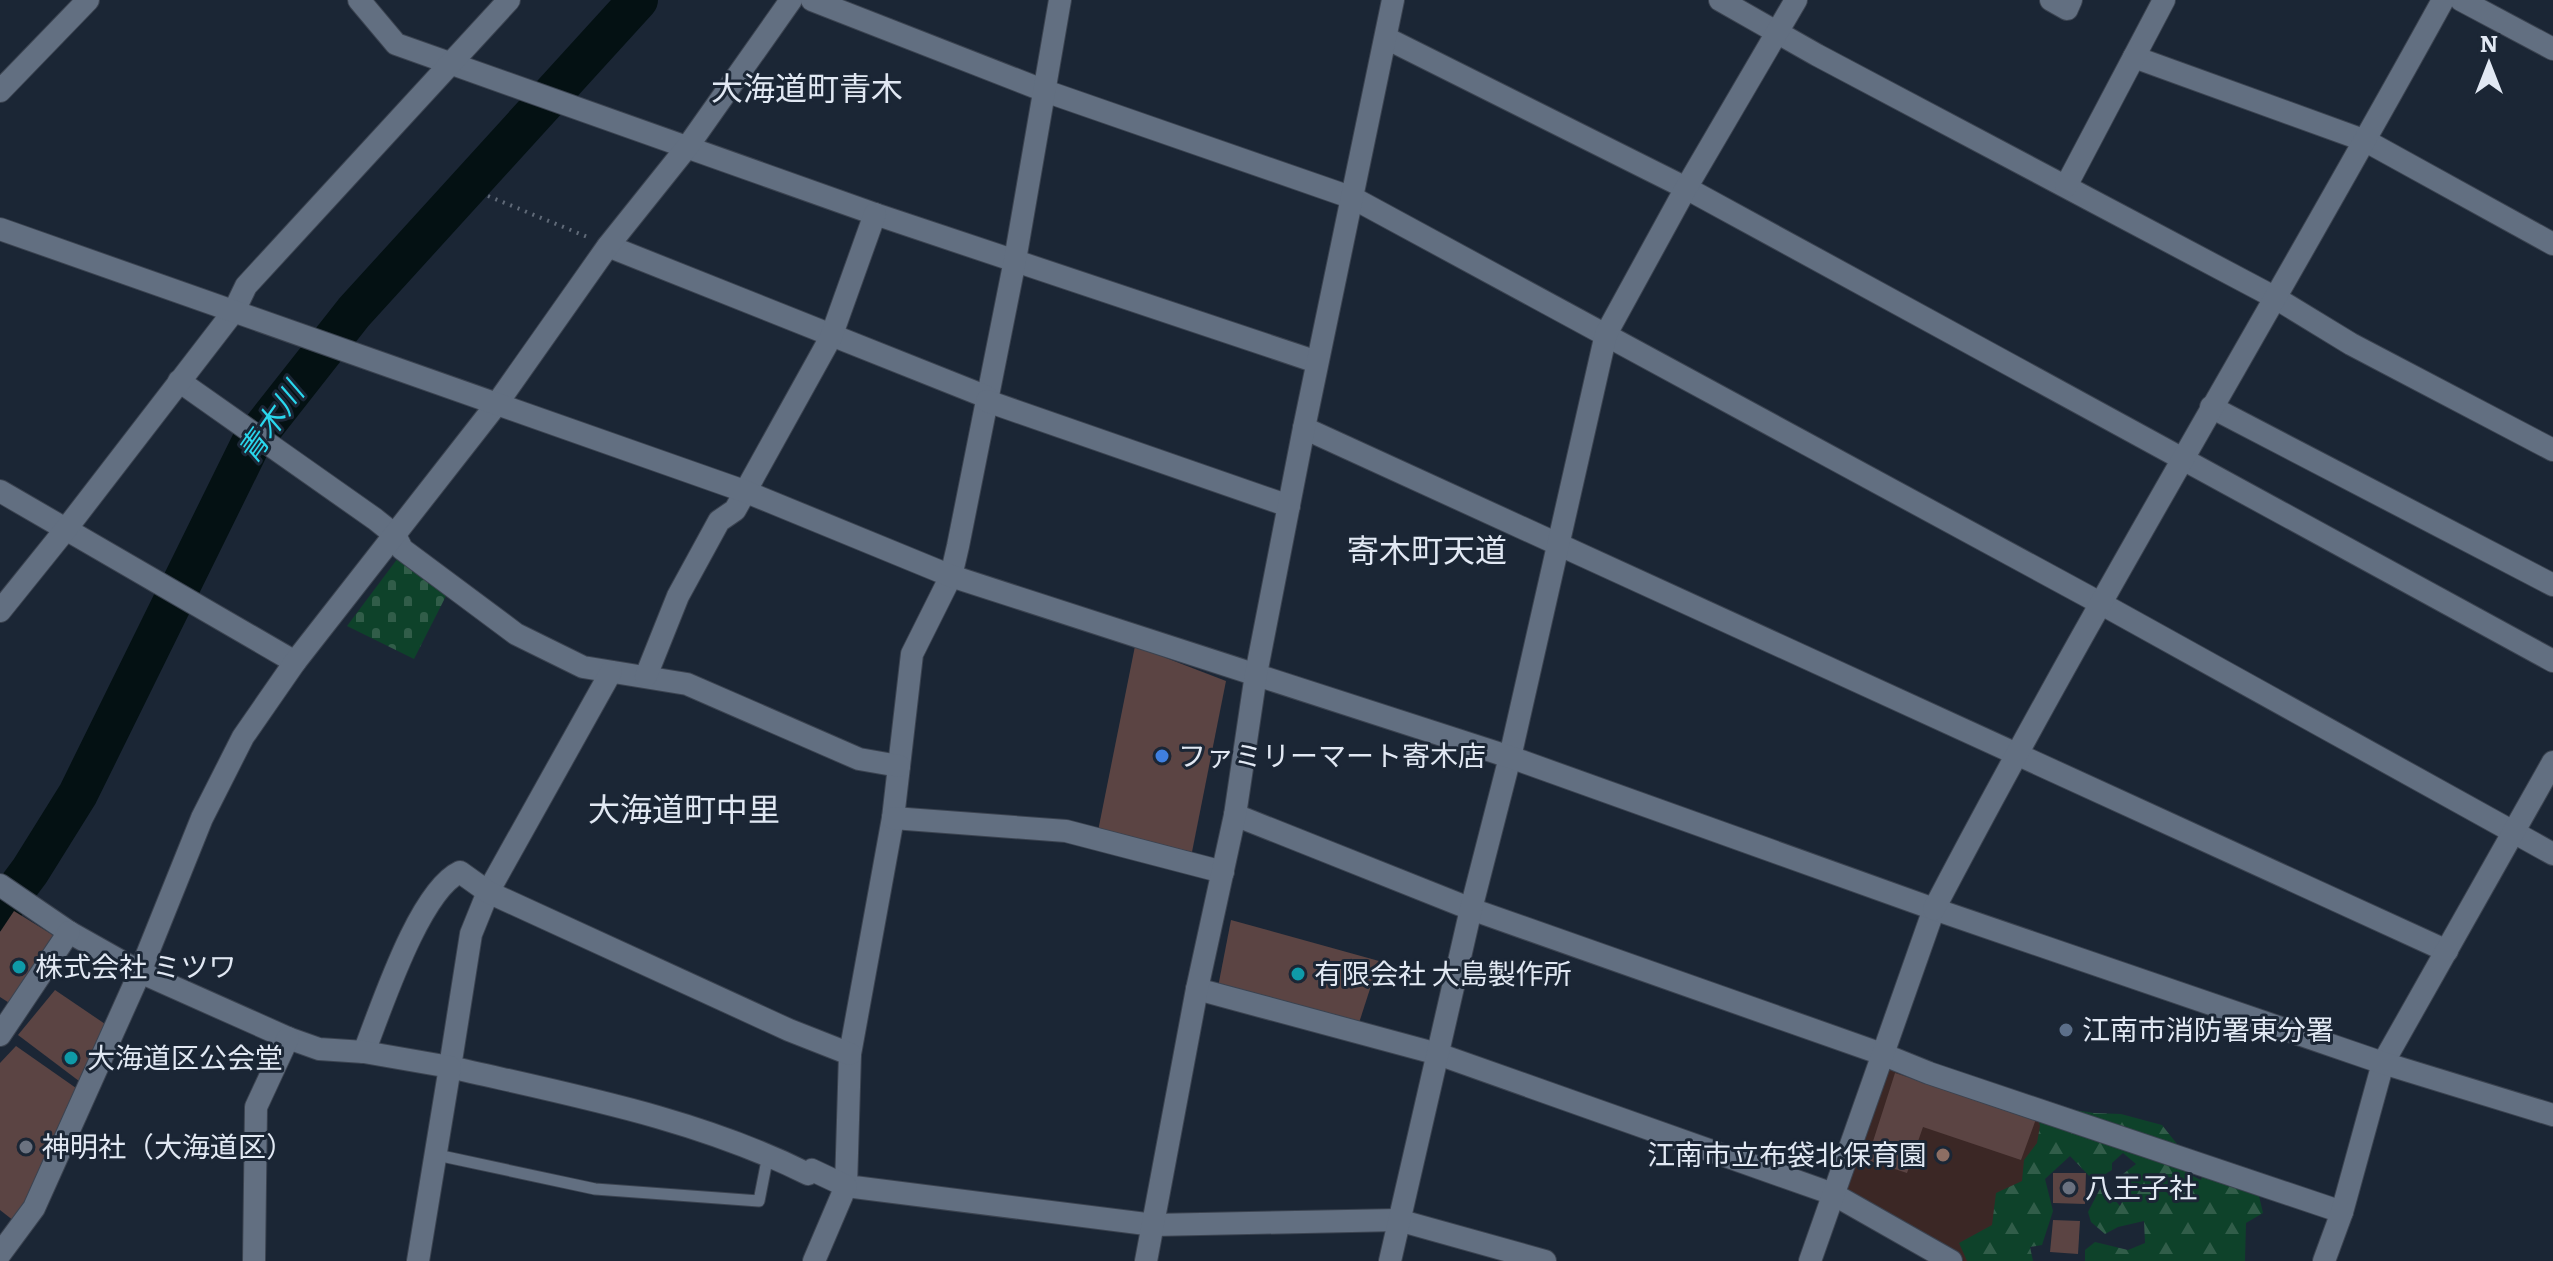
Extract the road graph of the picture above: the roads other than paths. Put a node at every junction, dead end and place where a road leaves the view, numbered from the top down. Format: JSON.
{"nodes":[{"id":1,"x":88,"y":0,"type":"edge"},
{"id":2,"x":359,"y":0,"type":"edge"},
{"id":3,"x":509,"y":0,"type":"edge"},
{"id":4,"x":791,"y":0,"type":"edge"},
{"id":5,"x":812,"y":0,"type":"edge"},
{"id":6,"x":1060,"y":0,"type":"edge"},
{"id":7,"x":1393,"y":0,"type":"edge"},
{"id":8,"x":1720,"y":0,"type":"edge"},
{"id":9,"x":1796,"y":0,"type":"edge"},
{"id":10,"x":2051,"y":0,"type":"edge"},
{"id":11,"x":2071,"y":0,"type":"edge"},
{"id":12,"x":2164,"y":0,"type":"edge"},
{"id":13,"x":2443,"y":0,"type":"edge"},
{"id":14,"x":2461,"y":0,"type":"edge"},
{"id":15,"x":1778,"y":31,"type":"junction"},
{"id":16,"x":1386,"y":38,"type":"junction"},
{"id":17,"x":2553,"y":49,"type":"edge"},
{"id":18,"x":2134,"y":57,"type":"junction"},
{"id":19,"x":451,"y":65,"type":"junction"},
{"id":20,"x":0,"y":91,"type":"edge"},
{"id":21,"x":1045,"y":91,"type":"junction"},
{"id":22,"x":2366,"y":141,"type":"junction"},
{"id":23,"x":688,"y":146,"type":"junction"},
{"id":24,"x":2066,"y":186,"type":"junction"},
{"id":25,"x":1686,"y":188,"type":"junction"},
{"id":26,"x":1353,"y":198,"type":"junction"},
{"id":27,"x":875,"y":214,"type":"junction"},
{"id":28,"x":0,"y":229,"type":"edge"},
{"id":29,"x":2553,"y":244,"type":"edge"},
{"id":30,"x":608,"y":246,"type":"junction"},
{"id":31,"x":1015,"y":260,"type":"junction"},
{"id":32,"x":2274,"y":297,"type":"junction"},
{"id":33,"x":234,"y":311,"type":"junction"},
{"id":34,"x":1606,"y":334,"type":"junction"},
{"id":35,"x":831,"y":337,"type":"junction"},
{"id":36,"x":1317,"y":362,"type":"junction"},
{"id":37,"x":179,"y":381,"type":"junction"},
{"id":38,"x":987,"y":399,"type":"junction"},
{"id":39,"x":496,"y":405,"type":"junction"},
{"id":40,"x":2211,"y":407,"type":"junction"},
{"id":41,"x":1304,"y":428,"type":"junction"},
{"id":42,"x":2553,"y":450,"type":"edge"},
{"id":43,"x":2182,"y":458,"type":"junction"},
{"id":44,"x":0,"y":491,"type":"edge"},
{"id":45,"x":744,"y":491,"type":"junction"},
{"id":46,"x":1289,"y":506,"type":"junction"},
{"id":47,"x":66,"y":529,"type":"junction"},
{"id":48,"x":395,"y":535,"type":"junction"},
{"id":49,"x":1557,"y":545,"type":"junction"},
{"id":50,"x":951,"y":576,"type":"junction"},
{"id":51,"x":2553,"y":585,"type":"edge"},
{"id":52,"x":2100,"y":603,"type":"junction"},
{"id":53,"x":0,"y":611,"type":"edge"},
{"id":54,"x":2553,"y":661,"type":"edge"},
{"id":55,"x":295,"y":662,"type":"junction"},
{"id":56,"x":611,"y":672,"type":"junction"},
{"id":57,"x":1256,"y":674,"type":"junction"},
{"id":58,"x":646,"y":676,"type":"junction"},
{"id":59,"x":2015,"y":754,"type":"junction"},
{"id":60,"x":1510,"y":757,"type":"junction"},
{"id":61,"x":2553,"y":762,"type":"edge"},
{"id":62,"x":899,"y":766,"type":"junction"},
{"id":63,"x":1235,"y":815,"type":"junction"},
{"id":64,"x":893,"y":818,"type":"junction"},
{"id":65,"x":2514,"y":832,"type":"junction"},
{"id":66,"x":2553,"y":854,"type":"edge"},
{"id":67,"x":1223,"y":872,"type":"junction"},
{"id":68,"x":1,"y":885,"type":"edge"},
{"id":69,"x":488,"y":892,"type":"junction"},
{"id":70,"x":1471,"y":909,"type":"junction"},
{"id":71,"x":1934,"y":909,"type":"junction"},
{"id":72,"x":69,"y":932,"type":"junction"},
{"id":73,"x":2447,"y":951,"type":"junction"},
{"id":74,"x":140,"y":972,"type":"junction"},
{"id":75,"x":1197,"y":989,"type":"junction"},
{"id":76,"x":0,"y":1035,"type":"edge"},
{"id":77,"x":288,"y":1038,"type":"junction"},
{"id":78,"x":364,"y":1052,"type":"junction"},
{"id":79,"x":850,"y":1054,"type":"junction"},
{"id":80,"x":1438,"y":1054,"type":"junction"},
{"id":81,"x":1882,"y":1054,"type":"junction"},
{"id":82,"x":2383,"y":1063,"type":"junction"},
{"id":83,"x":450,"y":1067,"type":"junction"},
{"id":84,"x":2553,"y":1115,"type":"edge"},
{"id":85,"x":768,"y":1154,"type":"junction"},
{"id":86,"x":437,"y":1155,"type":"junction"},
{"id":87,"x":846,"y":1186,"type":"junction"},
{"id":88,"x":1833,"y":1194,"type":"junction"},
{"id":89,"x":2342,"y":1212,"type":"junction"},
{"id":90,"x":1398,"y":1220,"type":"junction"},
{"id":91,"x":1154,"y":1225,"type":"junction"},
{"id":92,"x":8,"y":1229,"type":"edge"},
{"id":93,"x":0,"y":1254,"type":"edge"},
{"id":94,"x":254,"y":1261,"type":"edge"},
{"id":95,"x":418,"y":1261,"type":"edge"},
{"id":96,"x":814,"y":1261,"type":"edge"},
{"id":97,"x":1146,"y":1261,"type":"edge"},
{"id":98,"x":1390,"y":1261,"type":"edge"},
{"id":99,"x":1545,"y":1261,"type":"edge"},
{"id":100,"x":1810,"y":1261,"type":"edge"},
{"id":101,"x":1951,"y":1261,"type":"edge"},
{"id":102,"x":2324,"y":1261,"type":"edge"}],
"edges":[{"from":1,"to":20,"type":"street"},
{"from":2,"to":19,"type":"street"},
{"from":3,"to":19,"type":"street"},
{"from":4,"to":23,"type":"street"},
{"from":5,"to":21,"type":"street"},
{"from":6,"to":21,"type":"street"},
{"from":7,"to":16,"type":"street"},
{"from":8,"to":15,"type":"street"},
{"from":9,"to":15,"type":"street"},
{"from":10,"to":11,"type":"street"},
{"from":12,"to":18,"type":"street"},
{"from":13,"to":22,"type":"street"},
{"from":14,"to":17,"type":"street"},
{"from":15,"to":24,"type":"street"},
{"from":15,"to":25,"type":"street"},
{"from":16,"to":25,"type":"street"},
{"from":16,"to":26,"type":"street"},
{"from":18,"to":22,"type":"street"},
{"from":18,"to":24,"type":"street"},
{"from":19,"to":23,"type":"street"},
{"from":19,"to":33,"type":"street"},
{"from":21,"to":26,"type":"street"},
{"from":21,"to":31,"type":"street"},
{"from":22,"to":29,"type":"street"},
{"from":22,"to":32,"type":"street"},
{"from":23,"to":27,"type":"street"},
{"from":23,"to":30,"type":"street"},
{"from":24,"to":32,"type":"street"},
{"from":25,"to":34,"type":"street"},
{"from":25,"to":43,"type":"street"},
{"from":26,"to":34,"type":"street"},
{"from":26,"to":36,"type":"street"},
{"from":27,"to":31,"type":"street"},
{"from":27,"to":35,"type":"street"},
{"from":28,"to":33,"type":"street"},
{"from":30,"to":35,"type":"street"},
{"from":30,"to":39,"type":"street"},
{"from":31,"to":36,"type":"street"},
{"from":31,"to":38,"type":"street"},
{"from":32,"to":40,"type":"street"},
{"from":32,"to":42,"type":"street"},
{"from":33,"to":37,"type":"street"},
{"from":33,"to":39,"type":"street"},
{"from":34,"to":49,"type":"street"},
{"from":34,"to":52,"type":"street"},
{"from":35,"to":38,"type":"street"},
{"from":35,"to":45,"type":"street"},
{"from":36,"to":41,"type":"street"},
{"from":37,"to":47,"type":"street"},
{"from":37,"to":48,"type":"street"},
{"from":38,"to":46,"type":"street"},
{"from":38,"to":50,"type":"street"},
{"from":39,"to":45,"type":"street"},
{"from":39,"to":48,"type":"street"},
{"from":40,"to":43,"type":"street"},
{"from":40,"to":51,"type":"street"},
{"from":41,"to":46,"type":"street"},
{"from":41,"to":49,"type":"street"},
{"from":43,"to":52,"type":"street"},
{"from":43,"to":54,"type":"street"},
{"from":44,"to":47,"type":"street"},
{"from":45,"to":50,"type":"street"},
{"from":45,"to":58,"type":"street"},
{"from":46,"to":57,"type":"street"},
{"from":47,"to":53,"type":"street"},
{"from":47,"to":55,"type":"street"},
{"from":48,"to":55,"type":"street"},
{"from":48,"to":56,"type":"street"},
{"from":49,"to":59,"type":"street"},
{"from":49,"to":60,"type":"street"},
{"from":50,"to":57,"type":"street"},
{"from":50,"to":62,"type":"street"},
{"from":52,"to":59,"type":"street"},
{"from":52,"to":65,"type":"street"},
{"from":55,"to":74,"type":"street"},
{"from":56,"to":58,"type":"street"},
{"from":56,"to":69,"type":"street"},
{"from":57,"to":60,"type":"street"},
{"from":57,"to":63,"type":"street"},
{"from":58,"to":62,"type":"street"},
{"from":59,"to":71,"type":"street"},
{"from":59,"to":73,"type":"street"},
{"from":60,"to":70,"type":"street"},
{"from":60,"to":71,"type":"street"},
{"from":61,"to":65,"type":"street"},
{"from":62,"to":64,"type":"street"},
{"from":63,"to":67,"type":"street"},
{"from":63,"to":70,"type":"street"},
{"from":64,"to":67,"type":"street"},
{"from":64,"to":79,"type":"street"},
{"from":65,"to":66,"type":"street"},
{"from":65,"to":73,"type":"street"},
{"from":67,"to":75,"type":"street"},
{"from":68,"to":72,"type":"street"},
{"from":69,"to":78,"type":"street"},
{"from":69,"to":79,"type":"street"},
{"from":69,"to":83,"type":"street"},
{"from":70,"to":80,"type":"street"},
{"from":70,"to":81,"type":"street"},
{"from":71,"to":81,"type":"street"},
{"from":71,"to":82,"type":"street"},
{"from":72,"to":74,"type":"street"},
{"from":72,"to":76,"type":"street"},
{"from":73,"to":82,"type":"street"},
{"from":74,"to":77,"type":"street"},
{"from":74,"to":92,"type":"street"},
{"from":75,"to":80,"type":"street"},
{"from":75,"to":91,"type":"street"},
{"from":77,"to":78,"type":"street"},
{"from":77,"to":94,"type":"street"},
{"from":78,"to":83,"type":"street"},
{"from":79,"to":87,"type":"street"},
{"from":80,"to":88,"type":"street"},
{"from":80,"to":90,"type":"street"},
{"from":81,"to":88,"type":"street"},
{"from":81,"to":89,"type":"street"},
{"from":82,"to":84,"type":"street"},
{"from":82,"to":89,"type":"street"},
{"from":83,"to":85,"type":"street"},
{"from":83,"to":86,"type":"street"},
{"from":85,"to":86,"type":"lane"},
{"from":85,"to":87,"type":"street"},
{"from":86,"to":95,"type":"street"},
{"from":87,"to":91,"type":"street"},
{"from":87,"to":96,"type":"street"},
{"from":88,"to":100,"type":"street"},
{"from":88,"to":101,"type":"street"},
{"from":89,"to":102,"type":"street"},
{"from":90,"to":91,"type":"street"},
{"from":90,"to":98,"type":"street"},
{"from":90,"to":99,"type":"street"},
{"from":91,"to":97,"type":"street"},
{"from":92,"to":93,"type":"street"}]}
